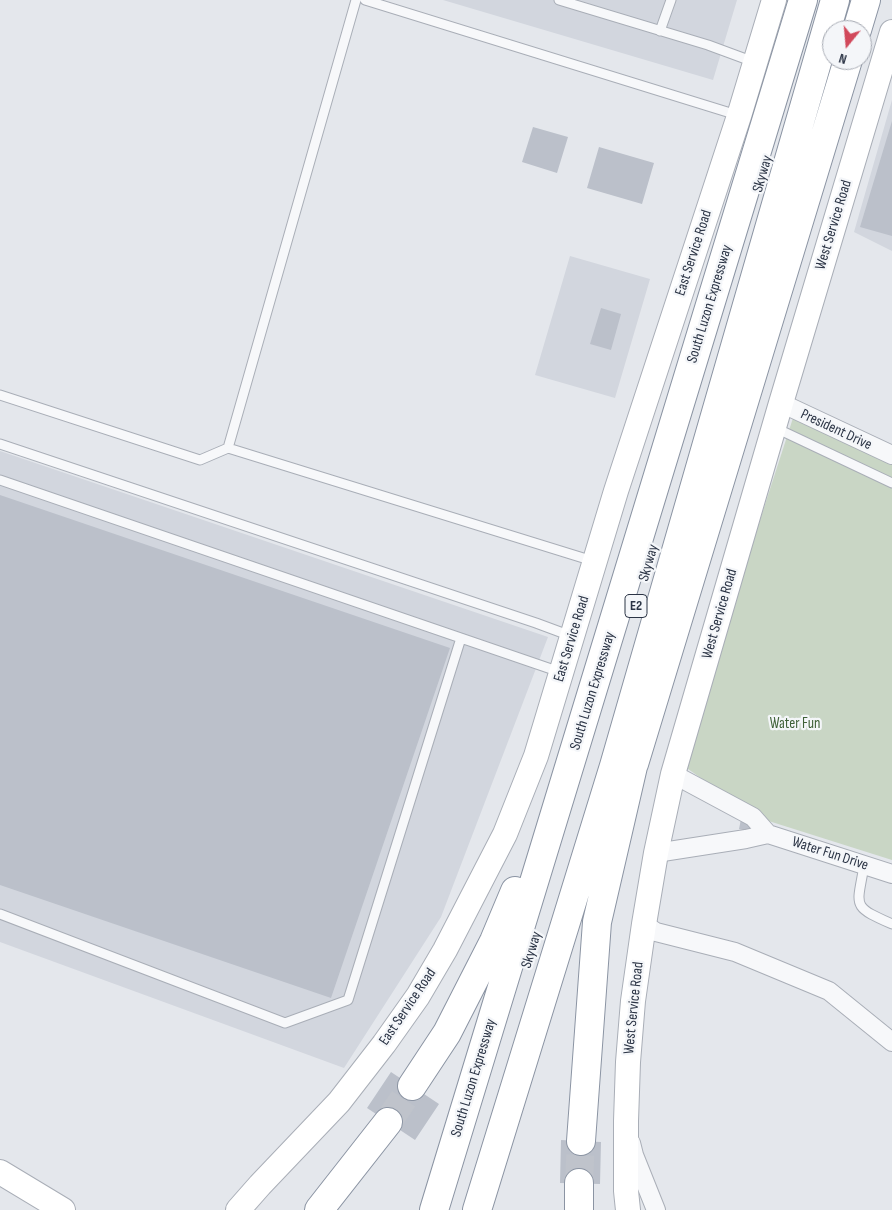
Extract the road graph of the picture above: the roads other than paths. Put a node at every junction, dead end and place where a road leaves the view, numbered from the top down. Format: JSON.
{"nodes":[{"id":1,"x":356,"y":0,"type":"edge"},
{"id":2,"x":365,"y":0,"type":"edge"},
{"id":3,"x":559,"y":0,"type":"edge"},
{"id":4,"x":671,"y":0,"type":"edge"},
{"id":5,"x":774,"y":0,"type":"edge"},
{"id":6,"x":803,"y":0,"type":"edge"},
{"id":7,"x":814,"y":0,"type":"edge"},
{"id":8,"x":835,"y":0,"type":"edge"},
{"id":9,"x":866,"y":0,"type":"edge"},
{"id":10,"x":860,"y":20,"type":"edge"},
{"id":11,"x":660,"y":31,"type":"junction"},
{"id":12,"x":892,"y":32,"type":"edge"},
{"id":13,"x":755,"y":62,"type":"junction"},
{"id":14,"x":845,"y":70,"type":"edge"},
{"id":15,"x":739,"y":116,"type":"junction"},
{"id":16,"x":0,"y":395,"type":"edge"},
{"id":17,"x":778,"y":414,"type":"junction"},
{"id":18,"x":0,"y":444,"type":"edge"},
{"id":19,"x":228,"y":448,"type":"junction"},
{"id":20,"x":892,"y":455,"type":"edge"},
{"id":21,"x":0,"y":480,"type":"edge"},
{"id":22,"x":892,"y":483,"type":"edge"},
{"id":23,"x":596,"y":562,"type":"junction"},
{"id":24,"x":572,"y":637,"type":"junction"},
{"id":25,"x":461,"y":638,"type":"junction"},
{"id":26,"x":562,"y":672,"type":"junction"},
{"id":27,"x":574,"y":754,"type":"junction"},
{"id":28,"x":634,"y":762,"type":"junction"},
{"id":29,"x":673,"y":774,"type":"junction"},
{"id":30,"x":768,"y":834,"type":"junction"},
{"id":31,"x":656,"y":853,"type":"junction"},
{"id":32,"x":864,"y":866,"type":"junction"},
{"id":33,"x":892,"y":874,"type":"edge"},
{"id":34,"x":0,"y":914,"type":"edge"},
{"id":35,"x":644,"y":924,"type":"junction"},
{"id":36,"x":892,"y":924,"type":"edge"},
{"id":37,"x":892,"y":1042,"type":"edge"},
{"id":38,"x":412,"y":1086,"type":"tunnel mouth"},
{"id":39,"x":626,"y":1121,"type":"junction"},
{"id":40,"x":388,"y":1122,"type":"tunnel mouth"},
{"id":41,"x":581,"y":1141,"type":"tunnel mouth"},
{"id":42,"x":0,"y":1172,"type":"edge"},
{"id":43,"x":63,"y":1210,"type":"edge"},
{"id":44,"x":238,"y":1210,"type":"edge"},
{"id":45,"x":319,"y":1210,"type":"edge"},
{"id":46,"x":434,"y":1210,"type":"edge"},
{"id":47,"x":452,"y":1210,"type":"edge"},
{"id":48,"x":477,"y":1210,"type":"edge"},
{"id":49,"x":497,"y":1210,"type":"edge"},
{"id":50,"x":628,"y":1210,"type":"edge"},
{"id":51,"x":656,"y":1210,"type":"edge"}],
"edges":[{"from":1,"to":19,"type":"lane"},
{"from":2,"to":15,"type":"lane"},
{"from":3,"to":11,"type":"lane"},
{"from":4,"to":11,"type":"lane"},
{"from":5,"to":13,"type":"main road","name":"East Service Road"},
{"from":6,"to":27,"type":"highway","name":"South Luzon Expressway","number":"E2"},
{"from":7,"to":47,"type":"highway","name":"Skyway","number":"E2"},
{"from":8,"to":48,"type":"highway","name":"Skyway","number":"E2"},
{"from":9,"to":10,"type":"highway"},
{"from":11,"to":13,"type":"lane"},
{"from":12,"to":17,"type":"main road","name":"West Service Road"},
{"from":13,"to":15,"type":"main road","name":"East Service Road"},
{"from":14,"to":28,"type":"highway"},
{"from":15,"to":23,"type":"main road","name":"East Service Road"},
{"from":16,"to":19,"type":"lane"},
{"from":17,"to":20,"type":"street","name":"President Drive"},
{"from":17,"to":22,"type":"lane"},
{"from":17,"to":29,"type":"main road","name":"West Service Road"},
{"from":18,"to":24,"type":"lane"},
{"from":19,"to":23,"type":"lane"},
{"from":21,"to":25,"type":"lane"},
{"from":23,"to":24,"type":"main road","name":"East Service Road"},
{"from":24,"to":26,"type":"main road","name":"East Service Road"},
{"from":25,"to":26,"type":"lane"},
{"from":25,"to":34,"type":"lane"},
{"from":26,"to":44,"type":"main road","name":"East Service Road"},
{"from":27,"to":38,"type":"highway"},
{"from":27,"to":46,"type":"highway","name":"South Luzon Expressway","number":"E2"},
{"from":28,"to":41,"type":"highway"},
{"from":28,"to":49,"type":"highway"},
{"from":29,"to":30,"type":"street","name":"Water Fun Drive"},
{"from":29,"to":31,"type":"main road","name":"West Service Road"},
{"from":30,"to":31,"type":"street"},
{"from":30,"to":32,"type":"street","name":"Water Fun Drive"},
{"from":31,"to":35,"type":"main road","name":"West Service Road"},
{"from":32,"to":33,"type":"street","name":"Water Fun Drive"},
{"from":32,"to":36,"type":"lane"},
{"from":35,"to":37,"type":"street"},
{"from":35,"to":39,"type":"main road","name":"West Service Road"},
{"from":39,"to":50,"type":"main road","name":"West Service Road"},
{"from":39,"to":51,"type":"street"},
{"from":40,"to":45,"type":"highway"},
{"from":42,"to":43,"type":"main road"}]}
